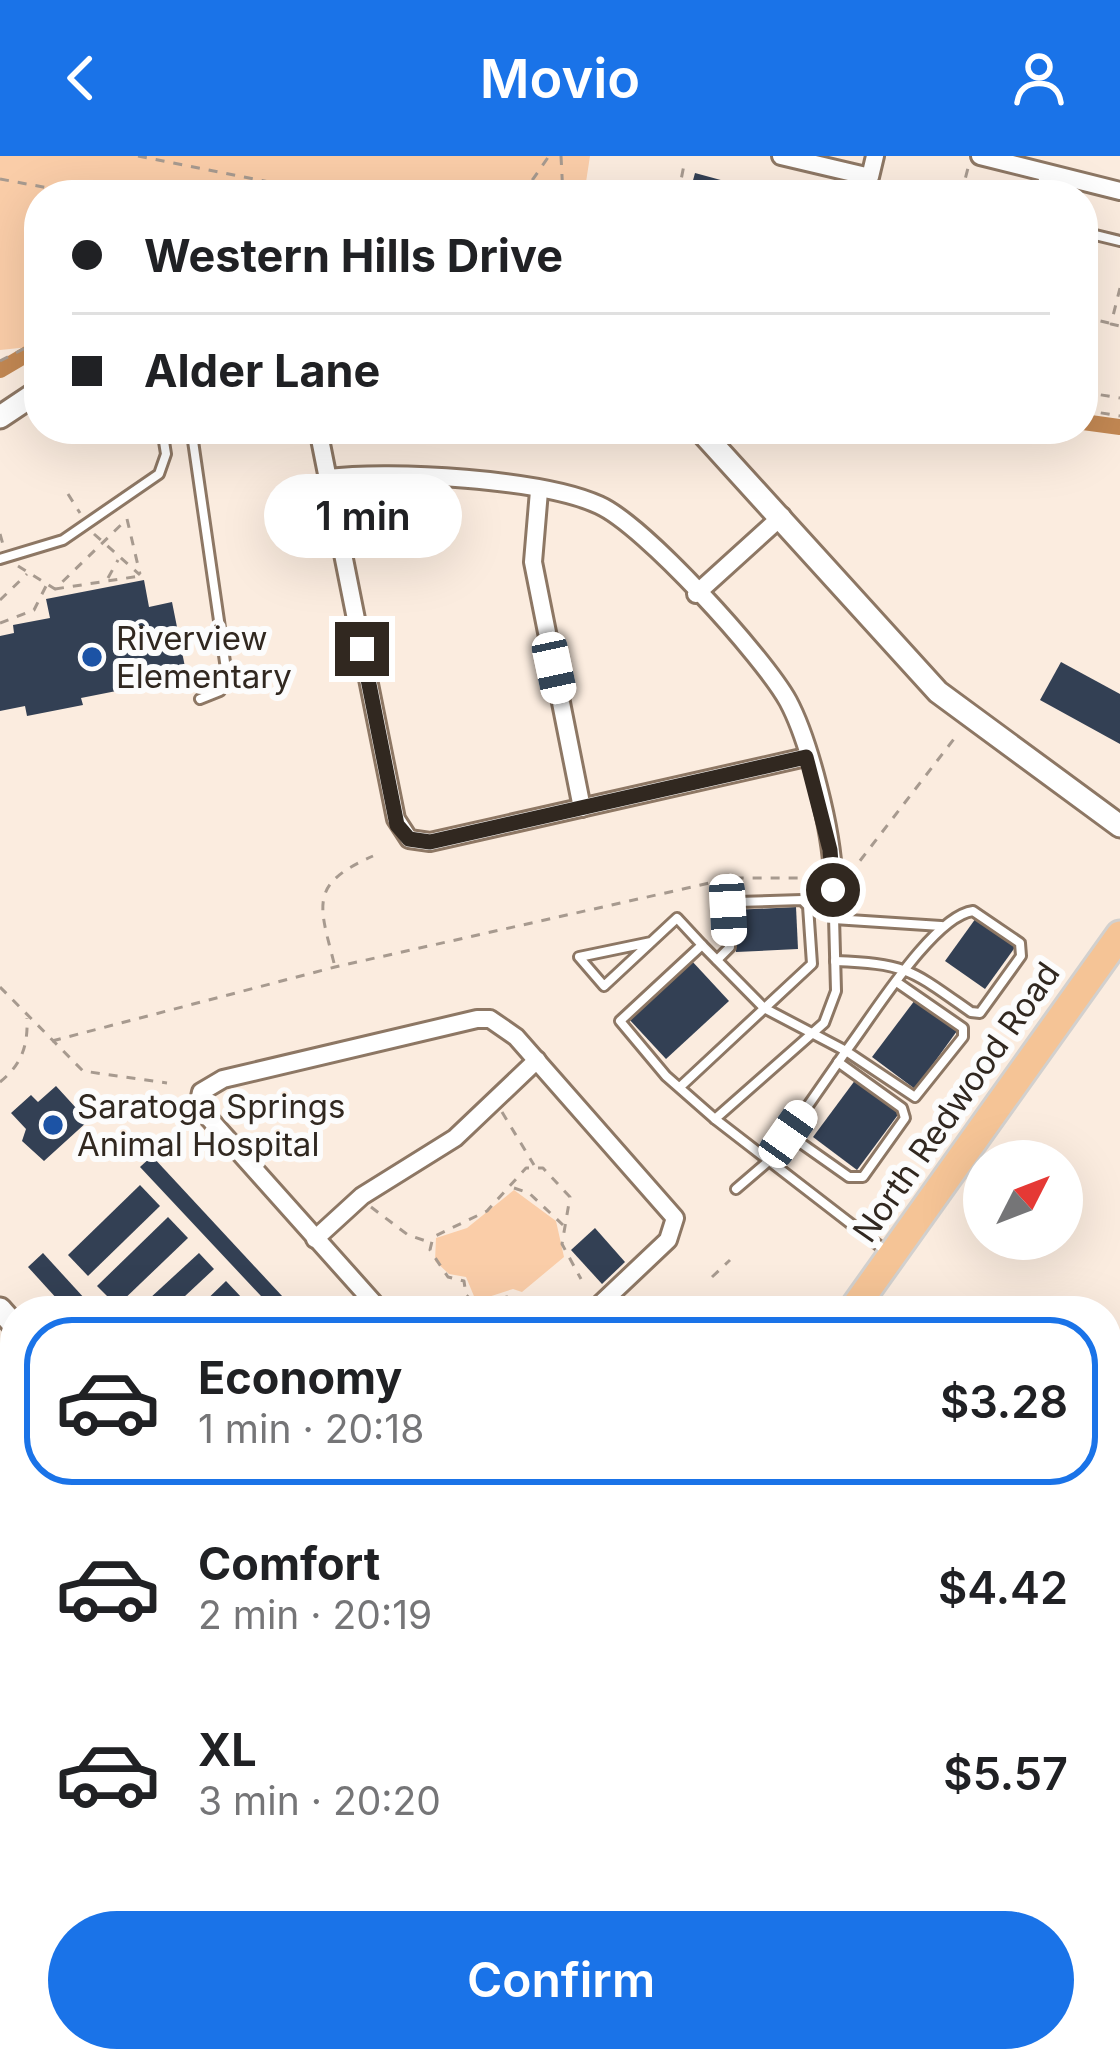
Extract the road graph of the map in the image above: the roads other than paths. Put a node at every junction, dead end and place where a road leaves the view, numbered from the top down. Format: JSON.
{"nodes":[{"id":1,"x":782,"y":156,"type":"edge"},
{"id":2,"x":875,"y":156,"type":"edge"},
{"id":3,"x":974,"y":162,"type":"edge"},
{"id":4,"x":1044,"y":172,"type":"junction"},
{"id":5,"x":1043,"y":180,"type":"edge"},
{"id":6,"x":1076,"y":180,"type":"edge"},
{"id":7,"x":164,"y":444,"type":"edge"},
{"id":8,"x":193,"y":444,"type":"edge"},
{"id":9,"x":321,"y":444,"type":"edge"},
{"id":10,"x":713,"y":444,"type":"edge"},
{"id":11,"x":328,"y":478,"type":"junction"},
{"id":12,"x":539,"y":491,"type":"junction"},
{"id":13,"x":782,"y":516,"type":"junction"},
{"id":14,"x":2,"y":554,"type":"edge"},
{"id":15,"x":696,"y":594,"type":"junction"},
{"id":16,"x":200,"y":699,"type":"dead end"},
{"id":17,"x":806,"y":757,"type":"junction"},
{"id":18,"x":582,"y":808,"type":"junction"},
{"id":19,"x":1120,"y":826,"type":"edge"},
{"id":20,"x":840,"y":876,"type":"joint"},
{"id":21,"x":834,"y":919,"type":"junction"},
{"id":22,"x":942,"y":926,"type":"junction"},
{"id":23,"x":1120,"y":935,"type":"edge"},
{"id":24,"x":651,"y":942,"type":"junction"},
{"id":25,"x":702,"y":945,"type":"junction"},
{"id":26,"x":717,"y":960,"type":"junction"},
{"id":27,"x":835,"y":961,"type":"junction"},
{"id":28,"x":909,"y":969,"type":"junction"},
{"id":29,"x":898,"y":982,"type":"junction"},
{"id":30,"x":764,"y":1008,"type":"junction"},
{"id":31,"x":813,"y":1033,"type":"junction"},
{"id":32,"x":846,"y":1051,"type":"junction"},
{"id":33,"x":537,"y":1060,"type":"junction"},
{"id":34,"x":838,"y":1062,"type":"junction"},
{"id":35,"x":680,"y":1088,"type":"junction"},
{"id":36,"x":715,"y":1119,"type":"junction"},
{"id":37,"x":788,"y":1134,"type":"junction"},
{"id":38,"x":771,"y":1159,"type":"junction"},
{"id":39,"x":736,"y":1189,"type":"dead end"},
{"id":40,"x":315,"y":1239,"type":"junction"},
{"id":41,"x":892,"y":1256,"type":"junction"},
{"id":42,"x":367,"y":1296,"type":"edge"},
{"id":43,"x":608,"y":1296,"type":"edge"},
{"id":44,"x":863,"y":1296,"type":"edge"}],
"edges":[{"from":1,"to":2,"type":"street"},
{"from":3,"to":4,"type":"street"},
{"from":4,"to":5,"type":"lane"},
{"from":4,"to":6,"type":"street"},
{"from":7,"to":14,"type":"lane"},
{"from":8,"to":16,"type":"lane"},
{"from":9,"to":11,"type":"street"},
{"from":10,"to":13,"type":"street"},
{"from":11,"to":12,"type":"street"},
{"from":11,"to":18,"type":"street"},
{"from":12,"to":15,"type":"street"},
{"from":12,"to":18,"type":"street"},
{"from":13,"to":15,"type":"street"},
{"from":13,"to":19,"type":"street"},
{"from":15,"to":17,"type":"street"},
{"from":17,"to":18,"type":"street"},
{"from":17,"to":20,"type":"street"},
{"from":20,"to":21,"type":"lane"},
{"from":21,"to":22,"type":"lane"},
{"from":21,"to":27,"type":"lane"},
{"from":22,"to":28,"type":"lane"},
{"from":22,"to":28,"type":"lane"},
{"from":23,"to":41,"type":"main road","name":"North Redwood Road"},
{"from":24,"to":24,"type":"lane"},
{"from":24,"to":25,"type":"lane"},
{"from":25,"to":26,"type":"lane"},
{"from":25,"to":35,"type":"lane"},
{"from":26,"to":30,"type":"lane"},
{"from":26,"to":30,"type":"lane"},
{"from":27,"to":28,"type":"lane"},
{"from":27,"to":31,"type":"lane"},
{"from":28,"to":29,"type":"lane"},
{"from":29,"to":32,"type":"lane"},
{"from":29,"to":32,"type":"lane"},
{"from":30,"to":31,"type":"lane"},
{"from":30,"to":35,"type":"lane"},
{"from":31,"to":32,"type":"lane"},
{"from":31,"to":36,"type":"lane"},
{"from":32,"to":34,"type":"lane"},
{"from":33,"to":40,"type":"street"},
{"from":33,"to":40,"type":"street"},
{"from":33,"to":43,"type":"street"},
{"from":34,"to":37,"type":"lane"},
{"from":34,"to":37,"type":"lane"},
{"from":35,"to":36,"type":"lane"},
{"from":36,"to":38,"type":"lane"},
{"from":37,"to":38,"type":"lane"},
{"from":38,"to":39,"type":"lane"},
{"from":38,"to":41,"type":"lane"},
{"from":40,"to":42,"type":"street"},
{"from":41,"to":44,"type":"main road","name":"North Redwood Road"}]}
